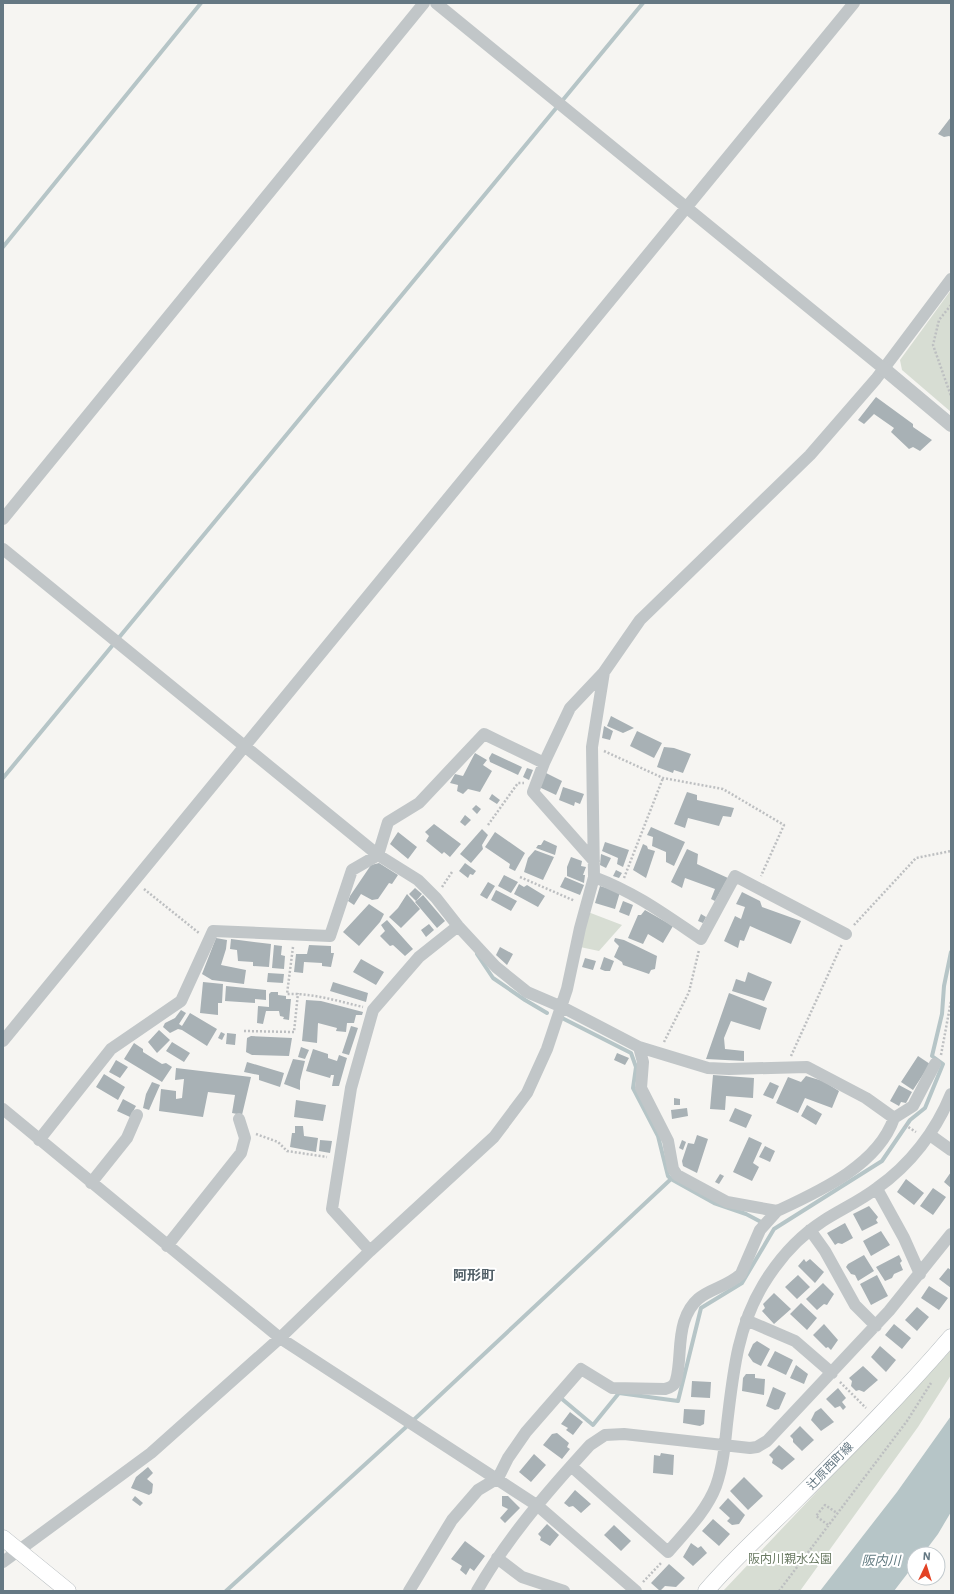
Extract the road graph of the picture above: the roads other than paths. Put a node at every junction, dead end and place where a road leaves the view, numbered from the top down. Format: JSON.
{"nodes":[{"id":1,"x":424,"y":3,"type":"edge"},
{"id":2,"x":436,"y":3,"type":"edge"},
{"id":3,"x":854,"y":3,"type":"edge"},
{"id":4,"x":687,"y":207,"type":"junction"},
{"id":5,"x":951,"y":278,"type":"edge"},
{"id":6,"x":883,"y":368,"type":"junction"},
{"id":7,"x":951,"y":425,"type":"edge"},
{"id":8,"x":3,"y":519,"type":"edge"},
{"id":9,"x":3,"y":549,"type":"edge"},
{"id":10,"x":604,"y":672,"type":"junction"},
{"id":11,"x":244,"y":747,"type":"junction"},
{"id":12,"x":544,"y":763,"type":"junction"},
{"id":13,"x":378,"y":855,"type":"junction"},
{"id":14,"x":594,"y":861,"type":"junction"},
{"id":15,"x":594,"y":877,"type":"junction"},
{"id":16,"x":458,"y":926,"type":"junction"},
{"id":17,"x":846,"y":934,"type":"dead end"},
{"id":18,"x":562,"y":1007,"type":"junction"},
{"id":19,"x":3,"y":1041,"type":"edge"},
{"id":20,"x":639,"y":1047,"type":"junction"},
{"id":21,"x":938,"y":1060,"type":"road end"},
{"id":22,"x":951,"y":1094,"type":"edge"},
{"id":23,"x":3,"y":1109,"type":"edge"},
{"id":24,"x":138,"y":1115,"type":"dead end"},
{"id":25,"x":899,"y":1121,"type":"junction"},
{"id":26,"x":241,"y":1124,"type":"road end"},
{"id":27,"x":930,"y":1135,"type":"junction"},
{"id":28,"x":39,"y":1140,"type":"junction"},
{"id":29,"x":951,"y":1150,"type":"edge"},
{"id":30,"x":91,"y":1184,"type":"junction"},
{"id":31,"x":877,"y":1189,"type":"junction"},
{"id":32,"x":774,"y":1215,"type":"junction"},
{"id":33,"x":810,"y":1230,"type":"junction"},
{"id":34,"x":951,"y":1234,"type":"edge"},
{"id":35,"x":167,"y":1246,"type":"junction"},
{"id":36,"x":370,"y":1250,"type":"junction"},
{"id":37,"x":920,"y":1274,"type":"junction"},
{"id":38,"x":746,"y":1320,"type":"junction"},
{"id":39,"x":876,"y":1326,"type":"junction"},
{"id":40,"x":951,"y":1337,"type":"edge"},
{"id":41,"x":280,"y":1338,"type":"junction"},
{"id":42,"x":832,"y":1373,"type":"junction"},
{"id":43,"x":725,"y":1445,"type":"junction"},
{"id":44,"x":571,"y":1466,"type":"junction"},
{"id":45,"x":498,"y":1478,"type":"junction"},
{"id":46,"x":538,"y":1506,"type":"junction"},
{"id":47,"x":3,"y":1538,"type":"edge"},
{"id":48,"x":19,"y":1551,"type":"junction"},
{"id":49,"x":496,"y":1558,"type":"junction"},
{"id":50,"x":3,"y":1562,"type":"edge"},
{"id":51,"x":639,"y":1587,"type":"edge"},
{"id":52,"x":68,"y":1591,"type":"edge"},
{"id":53,"x":409,"y":1591,"type":"edge"},
{"id":54,"x":477,"y":1591,"type":"edge"},
{"id":55,"x":564,"y":1591,"type":"edge"},
{"id":56,"x":706,"y":1591,"type":"edge"}],
"edges":[{"from":1,"to":8,"type":"street"},
{"from":2,"to":4,"type":"street"},
{"from":3,"to":4,"type":"street"},
{"from":4,"to":6,"type":"street"},
{"from":4,"to":11,"type":"street"},
{"from":5,"to":6,"type":"street"},
{"from":6,"to":7,"type":"street"},
{"from":6,"to":10,"type":"street"},
{"from":9,"to":11,"type":"street"},
{"from":10,"to":12,"type":"street"},
{"from":10,"to":14,"type":"street"},
{"from":11,"to":13,"type":"street"},
{"from":11,"to":19,"type":"street"},
{"from":12,"to":13,"type":"street"},
{"from":12,"to":14,"type":"street"},
{"from":13,"to":16,"type":"street"},
{"from":13,"to":28,"type":"street"},
{"from":14,"to":15,"type":"street"},
{"from":15,"to":17,"type":"street"},
{"from":15,"to":18,"type":"street"},
{"from":16,"to":18,"type":"street"},
{"from":16,"to":36,"type":"street"},
{"from":18,"to":20,"type":"street"},
{"from":18,"to":36,"type":"street"},
{"from":20,"to":25,"type":"street"},
{"from":20,"to":32,"type":"street"},
{"from":21,"to":25,"type":"street"},
{"from":22,"to":27,"type":"street"},
{"from":23,"to":28,"type":"street"},
{"from":24,"to":30,"type":"street"},
{"from":25,"to":32,"type":"street"},
{"from":26,"to":35,"type":"street"},
{"from":27,"to":29,"type":"street"},
{"from":27,"to":31,"type":"street"},
{"from":28,"to":30,"type":"street"},
{"from":30,"to":35,"type":"street"},
{"from":31,"to":33,"type":"street"},
{"from":31,"to":37,"type":"street"},
{"from":32,"to":45,"type":"street"},
{"from":33,"to":38,"type":"street"},
{"from":33,"to":39,"type":"street"},
{"from":34,"to":37,"type":"street"},
{"from":35,"to":41,"type":"street"},
{"from":36,"to":41,"type":"street"},
{"from":37,"to":39,"type":"street"},
{"from":38,"to":42,"type":"street"},
{"from":38,"to":43,"type":"street"},
{"from":39,"to":42,"type":"street"},
{"from":40,"to":56,"type":"main road","name":"辻原西町線"},
{"from":41,"to":45,"type":"street"},
{"from":41,"to":48,"type":"street"},
{"from":42,"to":43,"type":"street"},
{"from":43,"to":44,"type":"street"},
{"from":43,"to":44,"type":"street"},
{"from":44,"to":46,"type":"street"},
{"from":45,"to":46,"type":"street"},
{"from":45,"to":53,"type":"street"},
{"from":46,"to":49,"type":"street"},
{"from":46,"to":51,"type":"street"},
{"from":47,"to":48,"type":"main road"},
{"from":48,"to":50,"type":"street"},
{"from":48,"to":52,"type":"main road"},
{"from":49,"to":54,"type":"street"},
{"from":49,"to":55,"type":"street"}]}
